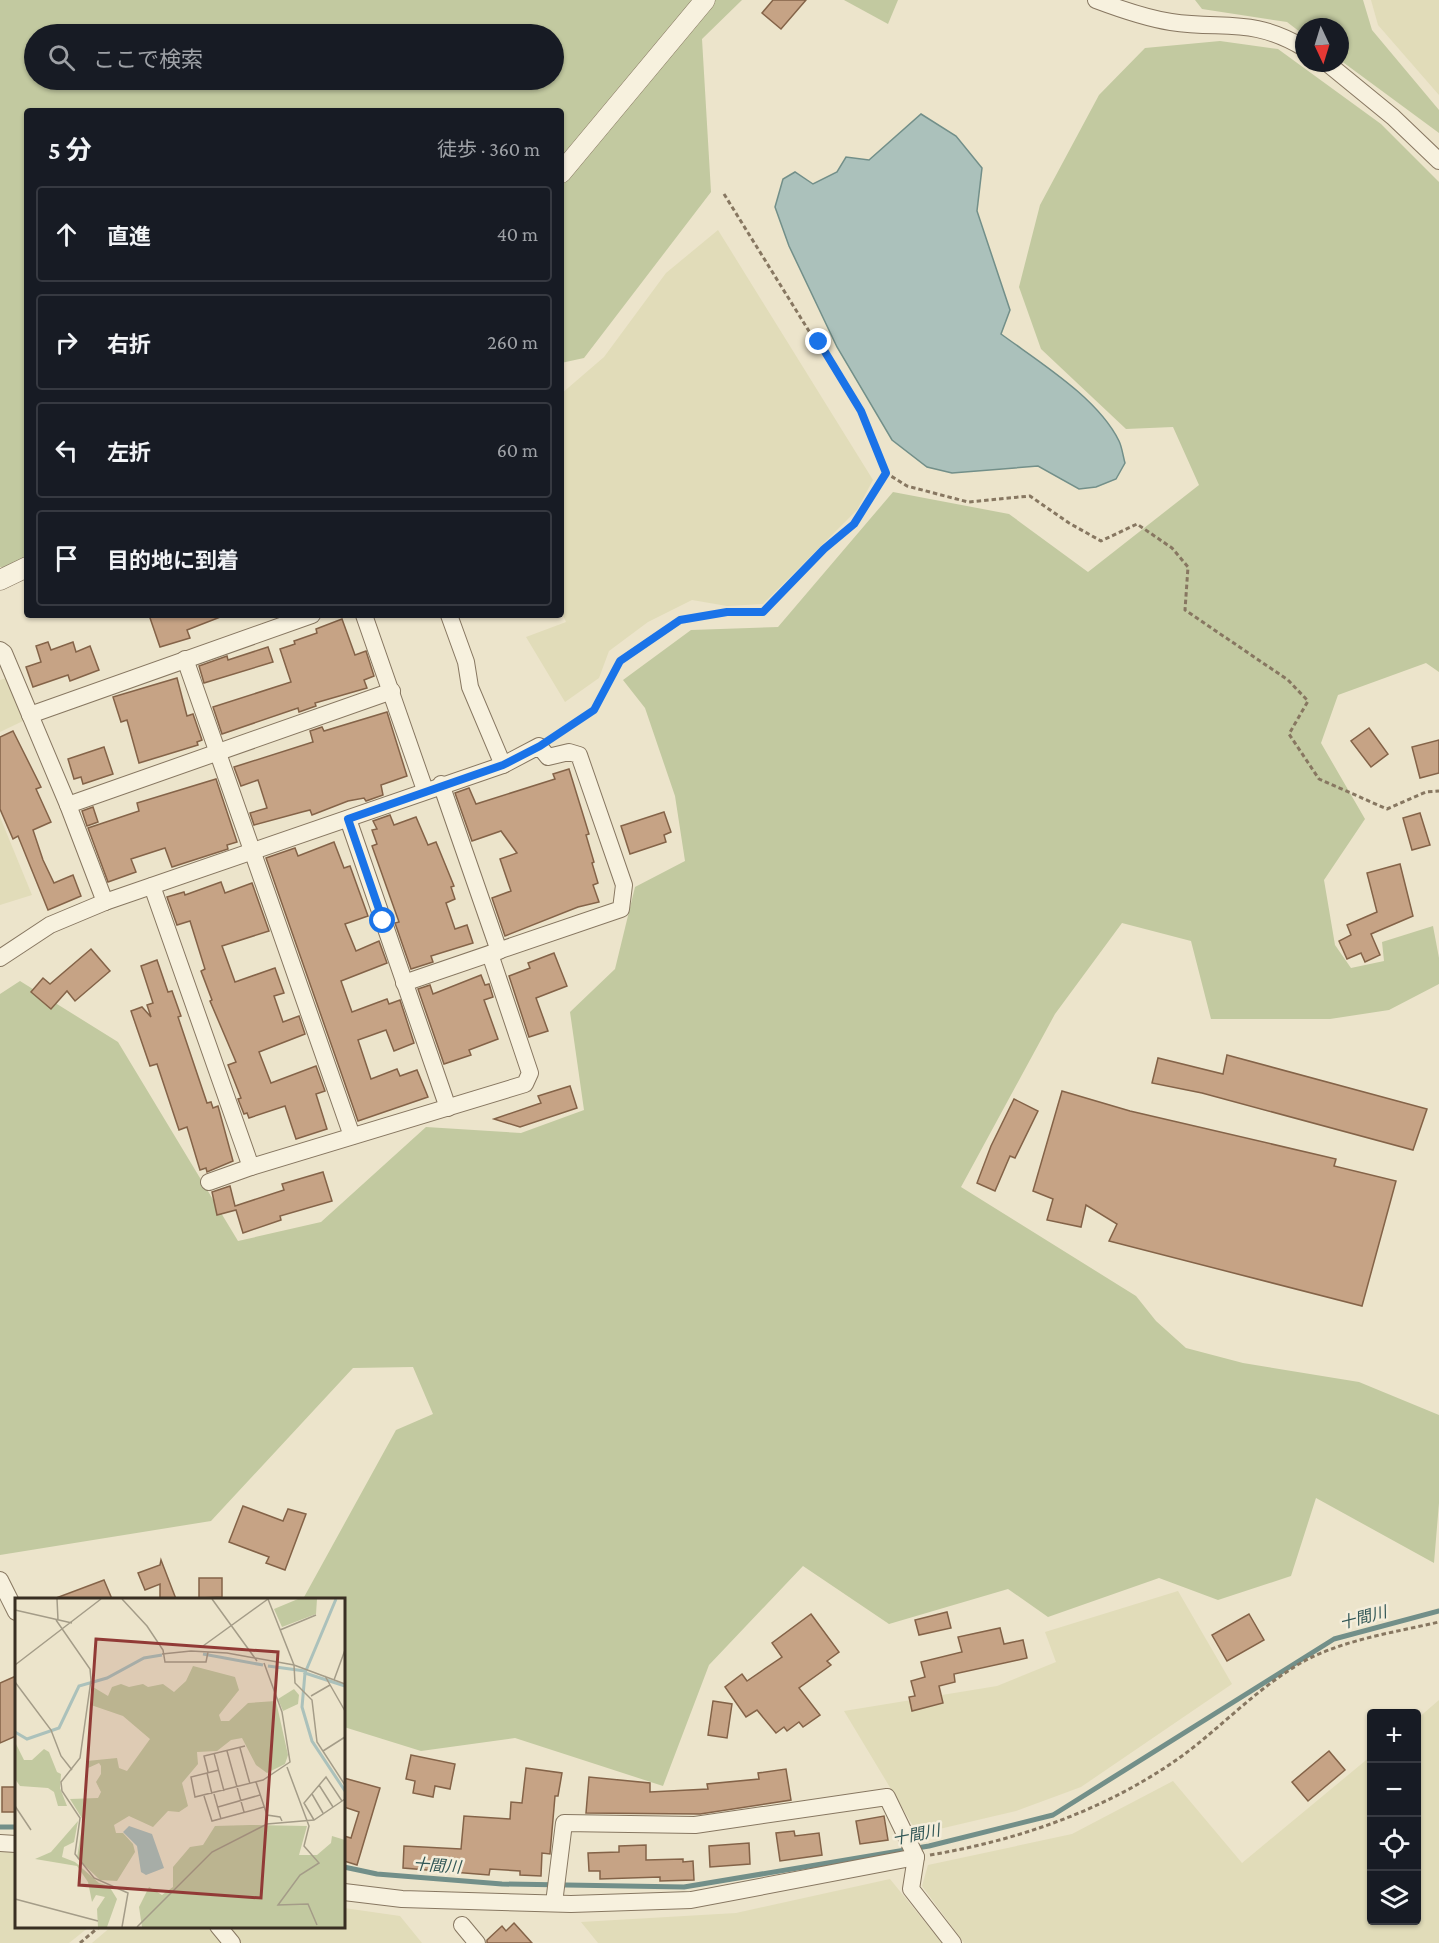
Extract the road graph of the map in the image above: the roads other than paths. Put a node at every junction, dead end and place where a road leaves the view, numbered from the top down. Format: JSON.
{"nodes":[{"id":1,"x":705,"y":0,"type":"edge"},
{"id":2,"x":1096,"y":0,"type":"edge"},
{"id":3,"x":1295,"y":43,"type":"edge"},
{"id":4,"x":1338,"y":72,"type":"edge"},
{"id":5,"x":1439,"y":161,"type":"edge"},
{"id":6,"x":564,"y":169,"type":"edge"},
{"id":7,"x":24,"y":568,"type":"edge"},
{"id":8,"x":0,"y":580,"type":"edge"},
{"id":9,"x":303,"y":618,"type":"edge"},
{"id":10,"x":365,"y":618,"type":"edge"},
{"id":11,"x":450,"y":618,"type":"edge"},
{"id":12,"x":0,"y":650,"type":"edge"},
{"id":13,"x":185,"y":659,"type":"junction"},
{"id":14,"x":392,"y":691,"type":"junction"},
{"id":15,"x":30,"y":715,"type":"junction"},
{"id":16,"x":217,"y":753,"type":"junction"},
{"id":17,"x":503,"y":765,"type":"junction"},
{"id":18,"x":433,"y":787,"type":"junction"},
{"id":19,"x":68,"y":805,"type":"junction"},
{"id":20,"x":348,"y":819,"type":"junction"},
{"id":21,"x":250,"y":852,"type":"junction"},
{"id":22,"x":152,"y":886,"type":"junction"},
{"id":23,"x":105,"y":902,"type":"junction"},
{"id":24,"x":494,"y":953,"type":"junction"},
{"id":25,"x":0,"y":958,"type":"edge"},
{"id":26,"x":404,"y":983,"type":"junction"},
{"id":27,"x":448,"y":1108,"type":"junction"},
{"id":28,"x":352,"y":1136,"type":"junction"},
{"id":29,"x":251,"y":1167,"type":"junction"},
{"id":30,"x":209,"y":1182,"type":"dead end"},
{"id":31,"x":0,"y":1580,"type":"edge"},
{"id":32,"x":15,"y":1610,"type":"edge"},
{"id":33,"x":916,"y":1857,"type":"junction"},
{"id":34,"x":345,"y":1892,"type":"edge"},
{"id":35,"x":554,"y":1903,"type":"junction"},
{"id":36,"x":462,"y":1925,"type":"dead end"},
{"id":37,"x":220,"y":1928,"type":"edge"},
{"id":38,"x":232,"y":1943,"type":"edge"},
{"id":39,"x":477,"y":1943,"type":"edge"},
{"id":40,"x":953,"y":1943,"type":"edge"}],
"edges":[{"from":1,"to":6,"type":"street"},
{"from":2,"to":3,"type":"street"},
{"from":4,"to":5,"type":"street"},
{"from":7,"to":8,"type":"street"},
{"from":9,"to":13,"type":"street"},
{"from":10,"to":14,"type":"street"},
{"from":11,"to":17,"type":"street"},
{"from":12,"to":15,"type":"street"},
{"from":13,"to":15,"type":"street"},
{"from":13,"to":16,"type":"street"},
{"from":14,"to":16,"type":"street"},
{"from":14,"to":18,"type":"street"},
{"from":15,"to":19,"type":"street"},
{"from":16,"to":19,"type":"street"},
{"from":16,"to":21,"type":"street"},
{"from":17,"to":18,"type":"street"},
{"from":17,"to":24,"type":"street"},
{"from":18,"to":20,"type":"street"},
{"from":18,"to":24,"type":"street"},
{"from":19,"to":23,"type":"street"},
{"from":20,"to":21,"type":"street"},
{"from":20,"to":26,"type":"street"},
{"from":21,"to":22,"type":"street"},
{"from":21,"to":28,"type":"street"},
{"from":22,"to":23,"type":"street"},
{"from":22,"to":29,"type":"street"},
{"from":23,"to":25,"type":"street"},
{"from":24,"to":26,"type":"street"},
{"from":24,"to":27,"type":"street"},
{"from":26,"to":27,"type":"street"},
{"from":27,"to":28,"type":"street"},
{"from":28,"to":29,"type":"street"},
{"from":29,"to":30,"type":"street"},
{"from":31,"to":32,"type":"street"},
{"from":33,"to":35,"type":"street"},
{"from":33,"to":35,"type":"street"},
{"from":33,"to":40,"type":"street"},
{"from":34,"to":35,"type":"street"},
{"from":36,"to":39,"type":"street"},
{"from":37,"to":38,"type":"street"}]}
